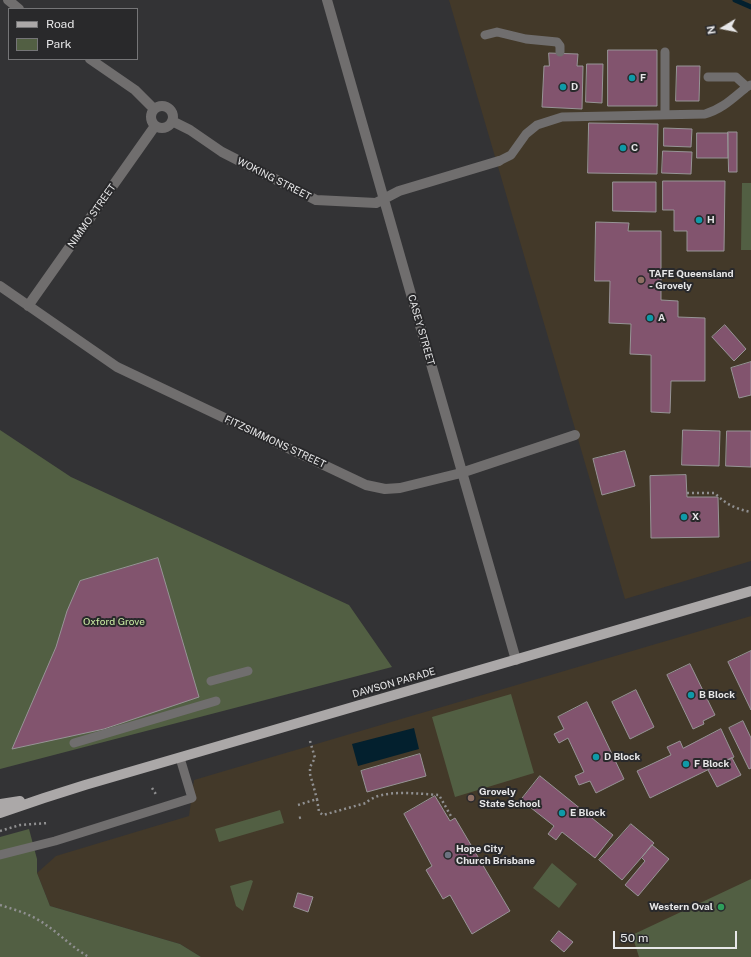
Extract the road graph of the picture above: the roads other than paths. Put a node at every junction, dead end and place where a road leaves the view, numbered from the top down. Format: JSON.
{"nodes":[{"id":1,"x":8,"y":0,"type":"edge"},
{"id":2,"x":327,"y":0,"type":"edge"},
{"id":3,"x":18,"y":8,"type":"edge"},
{"id":4,"x":485,"y":35,"type":"dead end"},
{"id":5,"x":560,"y":52,"type":"dead end"},
{"id":6,"x":665,"y":52,"type":"dead end"},
{"id":7,"x":91,"y":60,"type":"edge"},
{"id":8,"x":708,"y":77,"type":"dead end"},
{"id":9,"x":749,"y":86,"type":"edge"},
{"id":10,"x":154,"y":109,"type":"junction"},
{"id":11,"x":665,"y":115,"type":"junction"},
{"id":12,"x":172,"y":121,"type":"junction"},
{"id":13,"x":155,"y":126,"type":"junction"},
{"id":14,"x":499,"y":161,"type":"joint"},
{"id":15,"x":384,"y":198,"type":"junction"},
{"id":16,"x":0,"y":286,"type":"edge"},
{"id":17,"x":28,"y":306,"type":"junction"},
{"id":18,"x":575,"y":435,"type":"dead end"},
{"id":19,"x":461,"y":473,"type":"junction"},
{"id":20,"x":751,"y":591,"type":"edge"},
{"id":21,"x":516,"y":660,"type":"junction"},
{"id":22,"x":248,"y":671,"type":"dead end"},
{"id":23,"x":211,"y":681,"type":"dead end"},
{"id":24,"x":216,"y":701,"type":"dead end"},
{"id":25,"x":74,"y":743,"type":"dead end"},
{"id":26,"x":180,"y":758,"type":"junction"},
{"id":27,"x":44,"y":798,"type":"junction"},
{"id":28,"x":0,"y":804,"type":"edge"},
{"id":29,"x":0,"y":813,"type":"edge"},
{"id":30,"x":0,"y":855,"type":"edge"}],
"edges":[{"from":1,"to":3,"type":"street"},
{"from":2,"to":15,"type":"street","name":"CASEY STREET"},
{"from":4,"to":5,"type":"lane"},
{"from":6,"to":11,"type":"lane"},
{"from":7,"to":10,"type":"street"},
{"from":8,"to":9,"type":"lane"},
{"from":9,"to":11,"type":"lane"},
{"from":10,"to":12,"type":"street"},
{"from":10,"to":13,"type":"street"},
{"from":11,"to":14,"type":"lane"},
{"from":12,"to":13,"type":"street"},
{"from":12,"to":15,"type":"street","name":"WOKING STREET"},
{"from":13,"to":17,"type":"street","name":"NIMMO STREET"},
{"from":14,"to":15,"type":"street","name":"WOKING STREET"},
{"from":15,"to":19,"type":"street","name":"CASEY STREET"},
{"from":16,"to":17,"type":"street","name":"FITZSIMMONS STREET"},
{"from":17,"to":19,"type":"street","name":"FITZSIMMONS STREET"},
{"from":18,"to":19,"type":"street","name":"FITZSIMMONS STREET"},
{"from":19,"to":21,"type":"street","name":"CASEY STREET"},
{"from":20,"to":21,"type":"main road","name":"DAWSON PARADE"},
{"from":21,"to":26,"type":"main road","name":"DAWSON PARADE"},
{"from":22,"to":23,"type":"lane"},
{"from":24,"to":25,"type":"lane"},
{"from":26,"to":27,"type":"main road","name":"DAWSON PARADE"},
{"from":26,"to":30,"type":"lane"},
{"from":27,"to":28,"type":"main road","name":"DAWSON PARADE"},
{"from":27,"to":29,"type":"main road","name":"DAWSON PARADE"}]}
